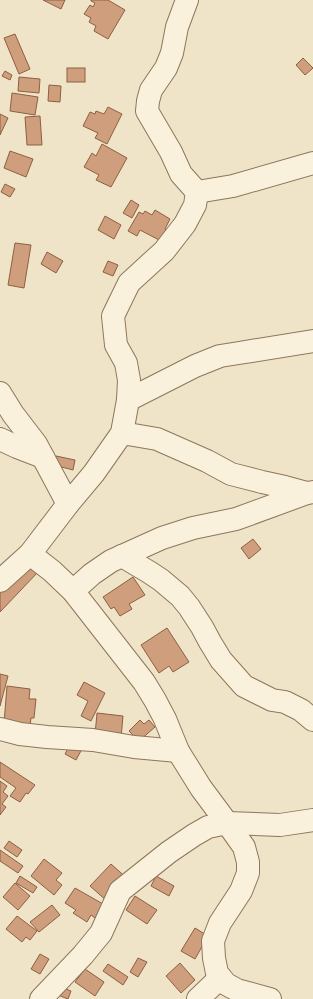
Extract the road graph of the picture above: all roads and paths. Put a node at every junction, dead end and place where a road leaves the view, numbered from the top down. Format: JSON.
{"nodes":[{"id":1,"x":186,"y":0,"type":"edge"},
{"id":2,"x":313,"y":163,"type":"edge"},
{"id":3,"x":197,"y":192,"type":"junction"},
{"id":4,"x":313,"y":341,"type":"edge"},
{"id":5,"x":0,"y":393,"type":"edge"},
{"id":6,"x":128,"y":400,"type":"junction"},
{"id":7,"x":122,"y":433,"type":"junction"},
{"id":8,"x":0,"y":439,"type":"edge"},
{"id":9,"x":43,"y":457,"type":"junction"},
{"id":10,"x":310,"y":492,"type":"edge"},
{"id":11,"x":68,"y":504,"type":"junction"},
{"id":12,"x":30,"y":554,"type":"junction"},
{"id":13,"x":122,"y":556,"type":"junction"},
{"id":14,"x":0,"y":581,"type":"edge"},
{"id":15,"x":73,"y":591,"type":"junction"},
{"id":16,"x":313,"y":720,"type":"edge"},
{"id":17,"x":0,"y":729,"type":"edge"},
{"id":18,"x":178,"y":751,"type":"junction"},
{"id":19,"x":313,"y":820,"type":"edge"},
{"id":20,"x":227,"y":823,"type":"junction"},
{"id":21,"x":220,"y":978,"type":"junction"},
{"id":22,"x":41,"y":999,"type":"edge"},
{"id":23,"x":198,"y":999,"type":"edge"},
{"id":24,"x":270,"y":999,"type":"edge"}],
"edges":[{"from":1,"to":3,"type":"street"},
{"from":2,"to":3,"type":"street"},
{"from":3,"to":6,"type":"street"},
{"from":4,"to":6,"type":"street"},
{"from":5,"to":9,"type":"street"},
{"from":6,"to":7,"type":"street"},
{"from":7,"to":10,"type":"street"},
{"from":7,"to":11,"type":"street"},
{"from":8,"to":9,"type":"street"},
{"from":9,"to":11,"type":"street"},
{"from":10,"to":13,"type":"street"},
{"from":11,"to":12,"type":"street"},
{"from":12,"to":14,"type":"street"},
{"from":12,"to":15,"type":"street"},
{"from":13,"to":15,"type":"street"},
{"from":13,"to":16,"type":"street"},
{"from":15,"to":18,"type":"street"},
{"from":17,"to":18,"type":"street"},
{"from":18,"to":20,"type":"street"},
{"from":19,"to":20,"type":"street"},
{"from":20,"to":21,"type":"street"},
{"from":20,"to":22,"type":"street"},
{"from":21,"to":23,"type":"street"},
{"from":21,"to":24,"type":"street"}]}
